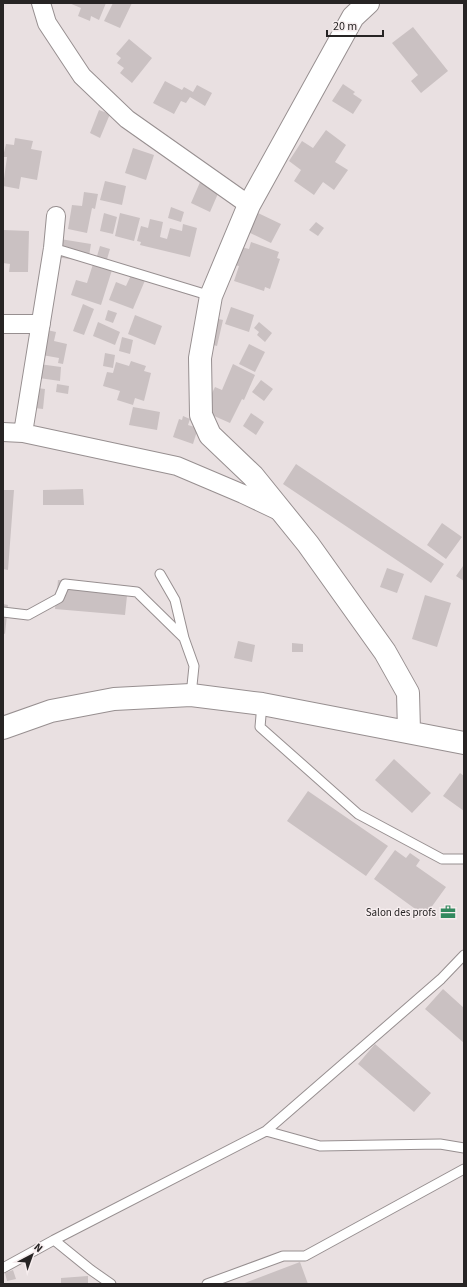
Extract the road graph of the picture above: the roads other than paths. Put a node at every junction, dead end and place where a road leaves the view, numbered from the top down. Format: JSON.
{"nodes":[{"id":1,"x":41,"y":3,"type":"edge"},
{"id":2,"x":368,"y":3,"type":"edge"},
{"id":3,"x":249,"y":205,"type":"junction"},
{"id":4,"x":56,"y":216,"type":"dead end"},
{"id":5,"x":53,"y":248,"type":"junction"},
{"id":6,"x":211,"y":296,"type":"junction"},
{"id":7,"x":3,"y":324,"type":"edge"},
{"id":8,"x":41,"y":324,"type":"junction"},
{"id":9,"x":3,"y":432,"type":"edge"},
{"id":10,"x":23,"y":433,"type":"junction"},
{"id":11,"x":283,"y":513,"type":"junction"},
{"id":12,"x":160,"y":574,"type":"dead end"},
{"id":13,"x":3,"y":612,"type":"edge"},
{"id":14,"x":184,"y":638,"type":"junction"},
{"id":15,"x":191,"y":695,"type":"junction"},
{"id":16,"x":262,"y":704,"type":"junction"},
{"id":17,"x":3,"y":728,"type":"edge"},
{"id":18,"x":409,"y":731,"type":"junction"},
{"id":19,"x":464,"y":743,"type":"edge"},
{"id":20,"x":464,"y":860,"type":"edge"},
{"id":21,"x":464,"y":955,"type":"edge"},
{"id":22,"x":266,"y":1131,"type":"junction"},
{"id":23,"x":464,"y":1148,"type":"edge"},
{"id":24,"x":464,"y":1168,"type":"edge"},
{"id":25,"x":54,"y":1240,"type":"junction"},
{"id":26,"x":3,"y":1268,"type":"edge"},
{"id":27,"x":111,"y":1284,"type":"edge"},
{"id":28,"x":207,"y":1284,"type":"edge"}],
"edges":[{"from":1,"to":3,"type":"street"},
{"from":2,"to":3,"type":"street"},
{"from":3,"to":6,"type":"street"},
{"from":4,"to":5,"type":"street"},
{"from":5,"to":6,"type":"lane"},
{"from":5,"to":8,"type":"street"},
{"from":6,"to":11,"type":"street"},
{"from":7,"to":8,"type":"street"},
{"from":8,"to":10,"type":"street"},
{"from":9,"to":10,"type":"street"},
{"from":10,"to":11,"type":"street"},
{"from":11,"to":18,"type":"street"},
{"from":12,"to":14,"type":"lane"},
{"from":13,"to":14,"type":"lane"},
{"from":14,"to":15,"type":"lane"},
{"from":15,"to":16,"type":"street"},
{"from":15,"to":17,"type":"street"},
{"from":16,"to":18,"type":"street"},
{"from":16,"to":20,"type":"lane"},
{"from":18,"to":19,"type":"street"},
{"from":21,"to":22,"type":"lane"},
{"from":22,"to":23,"type":"lane"},
{"from":22,"to":25,"type":"lane"},
{"from":24,"to":28,"type":"lane"},
{"from":25,"to":26,"type":"lane"},
{"from":25,"to":27,"type":"lane"}]}
